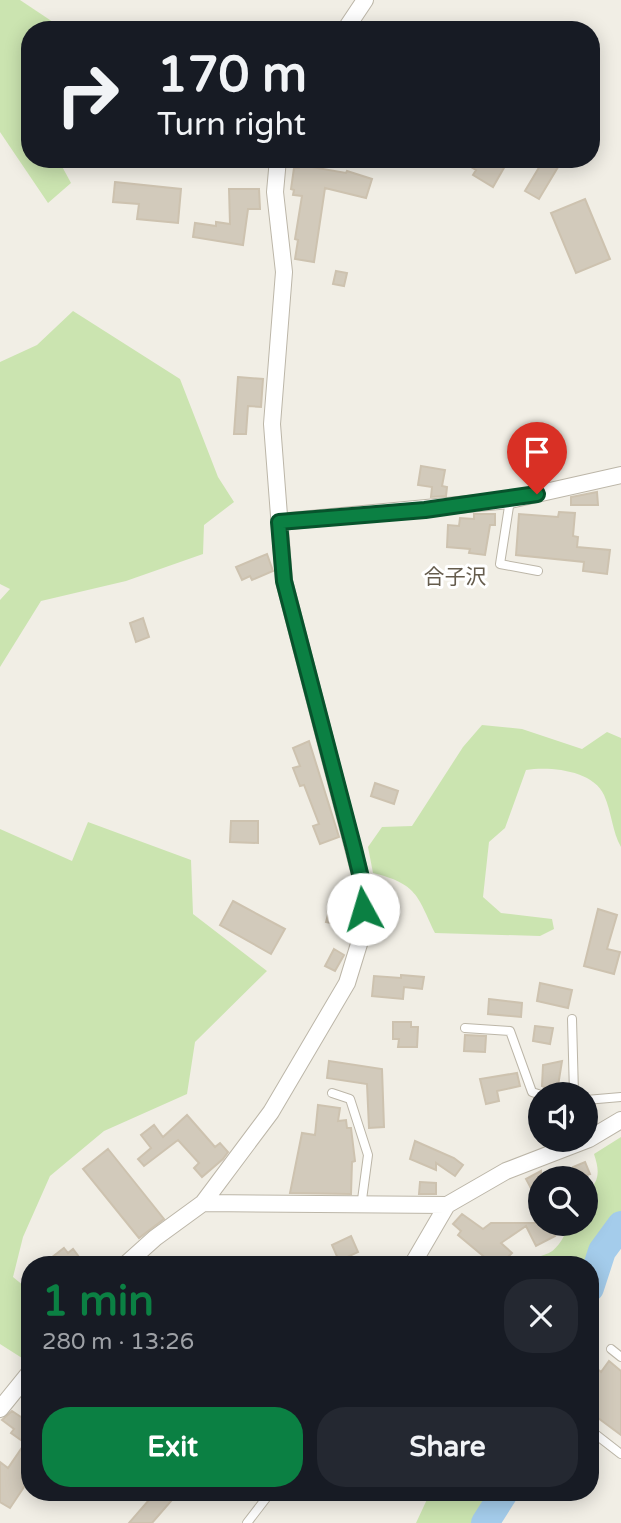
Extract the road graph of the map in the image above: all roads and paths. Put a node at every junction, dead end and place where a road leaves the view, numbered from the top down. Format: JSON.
{"nodes":[{"id":1,"x":365,"y":0,"type":"edge"},
{"id":2,"x":351,"y":21,"type":"edge"},
{"id":3,"x":277,"y":168,"type":"edge"},
{"id":4,"x":620,"y":476,"type":"edge"},
{"id":5,"x":510,"y":500,"type":"junction"},
{"id":6,"x":279,"y":522,"type":"junction"},
{"id":7,"x":538,"y":571,"type":"dead end"},
{"id":8,"x":572,"y":1019,"type":"dead end"},
{"id":9,"x":465,"y":1028,"type":"dead end"},
{"id":10,"x":528,"y":1082,"type":"edge"},
{"id":11,"x":574,"y":1082,"type":"edge"},
{"id":12,"x":332,"y":1093,"type":"dead end"},
{"id":13,"x":621,"y":1097,"type":"edge"},
{"id":14,"x":598,"y":1099,"type":"edge"},
{"id":15,"x":621,"y":1120,"type":"edge"},
{"id":16,"x":203,"y":1203,"type":"junction"},
{"id":17,"x":447,"y":1205,"type":"junction"},
{"id":18,"x":361,"y":1206,"type":"junction"},
{"id":19,"x":135,"y":1256,"type":"edge"},
{"id":20,"x":417,"y":1256,"type":"edge"},
{"id":21,"x":611,"y":1349,"type":"dead end"},
{"id":22,"x":621,"y":1357,"type":"edge"},
{"id":23,"x":21,"y":1383,"type":"edge"},
{"id":24,"x":0,"y":1409,"type":"edge"},
{"id":25,"x":599,"y":1437,"type":"edge"},
{"id":26,"x":621,"y":1454,"type":"edge"},
{"id":27,"x":264,"y":1501,"type":"edge"},
{"id":28,"x":247,"y":1523,"type":"edge"}],
"edges":[{"from":1,"to":2,"type":"street"},
{"from":3,"to":6,"type":"street"},
{"from":4,"to":5,"type":"street"},
{"from":5,"to":6,"type":"street"},
{"from":5,"to":7,"type":"lane"},
{"from":6,"to":16,"type":"street"},
{"from":8,"to":11,"type":"lane"},
{"from":9,"to":10,"type":"lane"},
{"from":12,"to":18,"type":"lane"},
{"from":13,"to":14,"type":"lane"},
{"from":15,"to":17,"type":"street"},
{"from":16,"to":18,"type":"street"},
{"from":16,"to":19,"type":"street"},
{"from":17,"to":18,"type":"street"},
{"from":17,"to":20,"type":"street"},
{"from":21,"to":22,"type":"lane"},
{"from":23,"to":24,"type":"street"},
{"from":25,"to":26,"type":"lane"},
{"from":27,"to":28,"type":"lane"}]}
